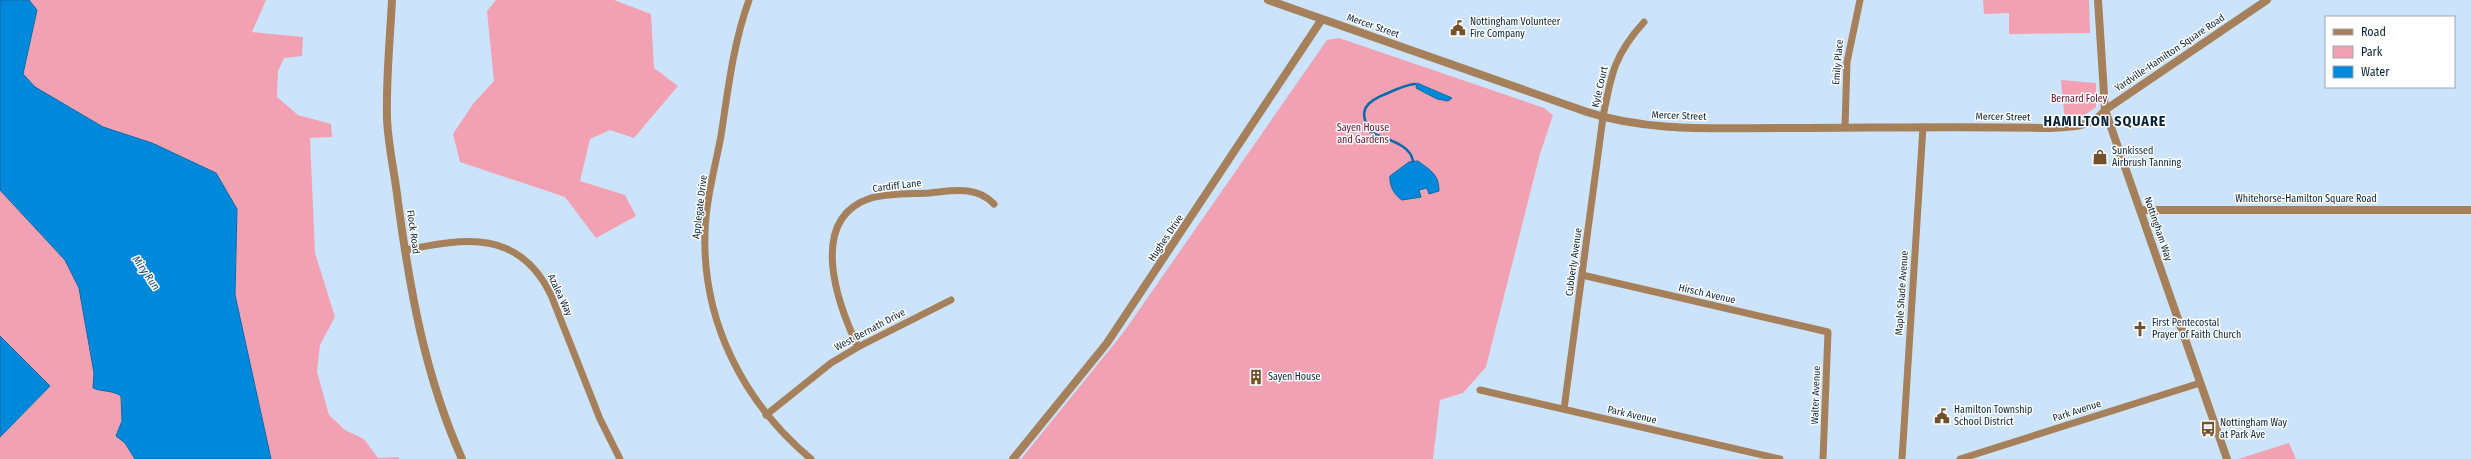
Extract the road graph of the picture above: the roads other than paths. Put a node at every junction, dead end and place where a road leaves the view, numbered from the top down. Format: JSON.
{"nodes":[{"id":1,"x":392,"y":0,"type":"edge"},
{"id":2,"x":749,"y":0,"type":"edge"},
{"id":3,"x":1268,"y":0,"type":"edge"},
{"id":4,"x":1860,"y":0,"type":"edge"},
{"id":5,"x":2098,"y":0,"type":"edge"},
{"id":6,"x":2267,"y":0,"type":"edge"},
{"id":7,"x":1322,"y":19,"type":"junction"},
{"id":8,"x":1644,"y":22,"type":"dead end"},
{"id":9,"x":2105,"y":110,"type":"junction"},
{"id":10,"x":1603,"y":117,"type":"junction"},
{"id":11,"x":1845,"y":128,"type":"junction"},
{"id":12,"x":1923,"y":128,"type":"junction"},
{"id":13,"x":994,"y":204,"type":"dead end"},
{"id":14,"x":2141,"y":210,"type":"junction"},
{"id":15,"x":2471,"y":210,"type":"edge"},
{"id":16,"x":405,"y":250,"type":"junction"},
{"id":17,"x":1582,"y":275,"type":"junction"},
{"id":18,"x":951,"y":300,"type":"dead end"},
{"id":19,"x":1828,"y":332,"type":"joint"},
{"id":20,"x":858,"y":347,"type":"junction"},
{"id":21,"x":2200,"y":383,"type":"junction"},
{"id":22,"x":1480,"y":390,"type":"dead end"},
{"id":23,"x":1564,"y":409,"type":"junction"},
{"id":24,"x":766,"y":415,"type":"junction"},
{"id":25,"x":462,"y":459,"type":"edge"},
{"id":26,"x":620,"y":459,"type":"edge"},
{"id":27,"x":811,"y":459,"type":"edge"},
{"id":28,"x":1013,"y":459,"type":"edge"},
{"id":29,"x":1780,"y":459,"type":"edge"},
{"id":30,"x":1823,"y":459,"type":"edge"},
{"id":31,"x":1902,"y":459,"type":"edge"},
{"id":32,"x":1960,"y":459,"type":"edge"},
{"id":33,"x":2227,"y":459,"type":"edge"}],
"edges":[{"from":1,"to":16,"type":"street","name":"Flock Road"},
{"from":2,"to":24,"type":"street","name":"Applegate Drive"},
{"from":3,"to":7,"type":"street","name":"Mercer Street"},
{"from":4,"to":11,"type":"street","name":"Emily Place"},
{"from":5,"to":9,"type":"street","name":"Nottingham Way"},
{"from":6,"to":9,"type":"street","name":"Yardville-Hamilton Square Road"},
{"from":7,"to":10,"type":"street","name":"Mercer Street"},
{"from":7,"to":28,"type":"street","name":"Hughes Drive"},
{"from":8,"to":10,"type":"street","name":"Kyle Court"},
{"from":9,"to":12,"type":"street","name":"Mercer Street"},
{"from":9,"to":14,"type":"street","name":"Nottingham Way"},
{"from":10,"to":11,"type":"street","name":"Mercer Street"},
{"from":10,"to":17,"type":"street","name":"Cubberly Avenue"},
{"from":11,"to":12,"type":"street","name":"Mercer Street"},
{"from":12,"to":31,"type":"street","name":"Maple Shade Avenue"},
{"from":13,"to":20,"type":"street","name":"Cardiff Lane"},
{"from":14,"to":15,"type":"street","name":"Whitehorse-Hamilton Square Road"},
{"from":14,"to":21,"type":"street","name":"Nottingham Way"},
{"from":16,"to":25,"type":"street","name":"Flock Road"},
{"from":16,"to":26,"type":"street","name":"Azalea Way"},
{"from":17,"to":19,"type":"street","name":"Hirsch Avenue"},
{"from":17,"to":23,"type":"street","name":"Cubberly Avenue"},
{"from":18,"to":20,"type":"street","name":"West Bernath Drive"},
{"from":19,"to":30,"type":"street","name":"Walter Avenue"},
{"from":20,"to":24,"type":"street","name":"West Bernath Drive"},
{"from":21,"to":32,"type":"street","name":"Park Avenue"},
{"from":21,"to":33,"type":"street","name":"Nottingham Way"},
{"from":22,"to":23,"type":"street","name":"Park Avenue"},
{"from":23,"to":29,"type":"street","name":"Park Avenue"},
{"from":24,"to":27,"type":"street","name":"Applegate Drive"}]}
